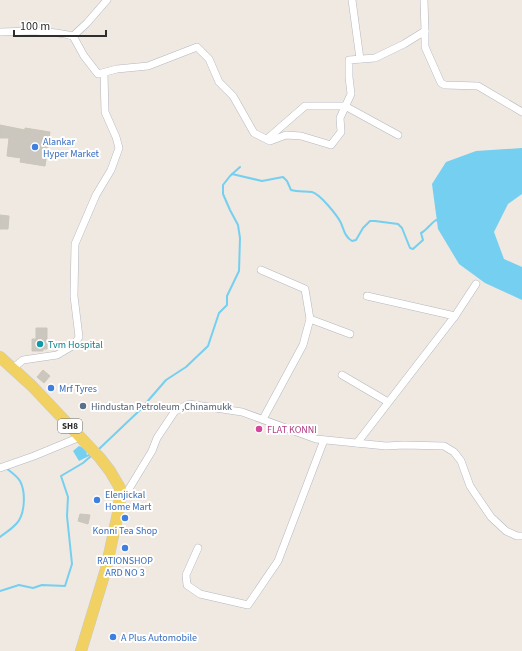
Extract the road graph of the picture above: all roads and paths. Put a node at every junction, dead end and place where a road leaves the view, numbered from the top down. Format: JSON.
{"nodes":[{"id":1,"x":107,"y":0,"type":"edge"},
{"id":2,"x":352,"y":0,"type":"edge"},
{"id":3,"x":424,"y":0,"type":"edge"},
{"id":4,"x":425,"y":31,"type":"junction"},
{"id":5,"x":0,"y":32,"type":"edge"},
{"id":6,"x":73,"y":36,"type":"junction"},
{"id":7,"x":360,"y":59,"type":"junction"},
{"id":8,"x":104,"y":73,"type":"junction"},
{"id":9,"x":345,"y":106,"type":"junction"},
{"id":10,"x":522,"y":112,"type":"edge"},
{"id":11,"x":398,"y":135,"type":"dead end"},
{"id":12,"x":267,"y":139,"type":"junction"},
{"id":13,"x":261,"y":270,"type":"dead end"},
{"id":14,"x":476,"y":284,"type":"dead end"},
{"id":15,"x":368,"y":296,"type":"dead end"},
{"id":16,"x":455,"y":316,"type":"junction"},
{"id":17,"x":310,"y":319,"type":"junction"},
{"id":18,"x":350,"y":334,"type":"dead end"},
{"id":19,"x":0,"y":357,"type":"edge"},
{"id":20,"x":12,"y":368,"type":"junction"},
{"id":21,"x":342,"y":375,"type":"dead end"},
{"id":22,"x":388,"y":402,"type":"junction"},
{"id":23,"x":263,"y":419,"type":"junction"},
{"id":24,"x":80,"y":437,"type":"junction"},
{"id":25,"x":324,"y":440,"type":"junction"},
{"id":26,"x":357,"y":443,"type":"junction"},
{"id":27,"x":0,"y":468,"type":"edge"},
{"id":28,"x":119,"y":508,"type":"junction"},
{"id":29,"x":522,"y":536,"type":"edge"},
{"id":30,"x":198,"y":548,"type":"dead end"},
{"id":31,"x":81,"y":651,"type":"edge"}],
"edges":[{"from":1,"to":6,"type":"street"},
{"from":2,"to":7,"type":"street"},
{"from":3,"to":4,"type":"street"},
{"from":4,"to":7,"type":"street"},
{"from":4,"to":10,"type":"street"},
{"from":5,"to":6,"type":"street"},
{"from":6,"to":8,"type":"street"},
{"from":7,"to":9,"type":"street"},
{"from":8,"to":12,"type":"street"},
{"from":8,"to":20,"type":"street"},
{"from":9,"to":11,"type":"street"},
{"from":9,"to":12,"type":"street"},
{"from":9,"to":12,"type":"street"},
{"from":13,"to":17,"type":"street"},
{"from":14,"to":16,"type":"street"},
{"from":15,"to":16,"type":"street"},
{"from":16,"to":22,"type":"street"},
{"from":17,"to":18,"type":"street"},
{"from":17,"to":23,"type":"street"},
{"from":19,"to":20,"type":"main road","number":"SH8"},
{"from":20,"to":24,"type":"main road","number":"SH8"},
{"from":21,"to":22,"type":"street"},
{"from":22,"to":26,"type":"street"},
{"from":23,"to":25,"type":"street"},
{"from":23,"to":28,"type":"street"},
{"from":24,"to":27,"type":"street"},
{"from":24,"to":28,"type":"main road","number":"SH8"},
{"from":25,"to":26,"type":"street"},
{"from":25,"to":30,"type":"street"},
{"from":26,"to":29,"type":"street"},
{"from":28,"to":31,"type":"main road","number":"SH8"}]}
